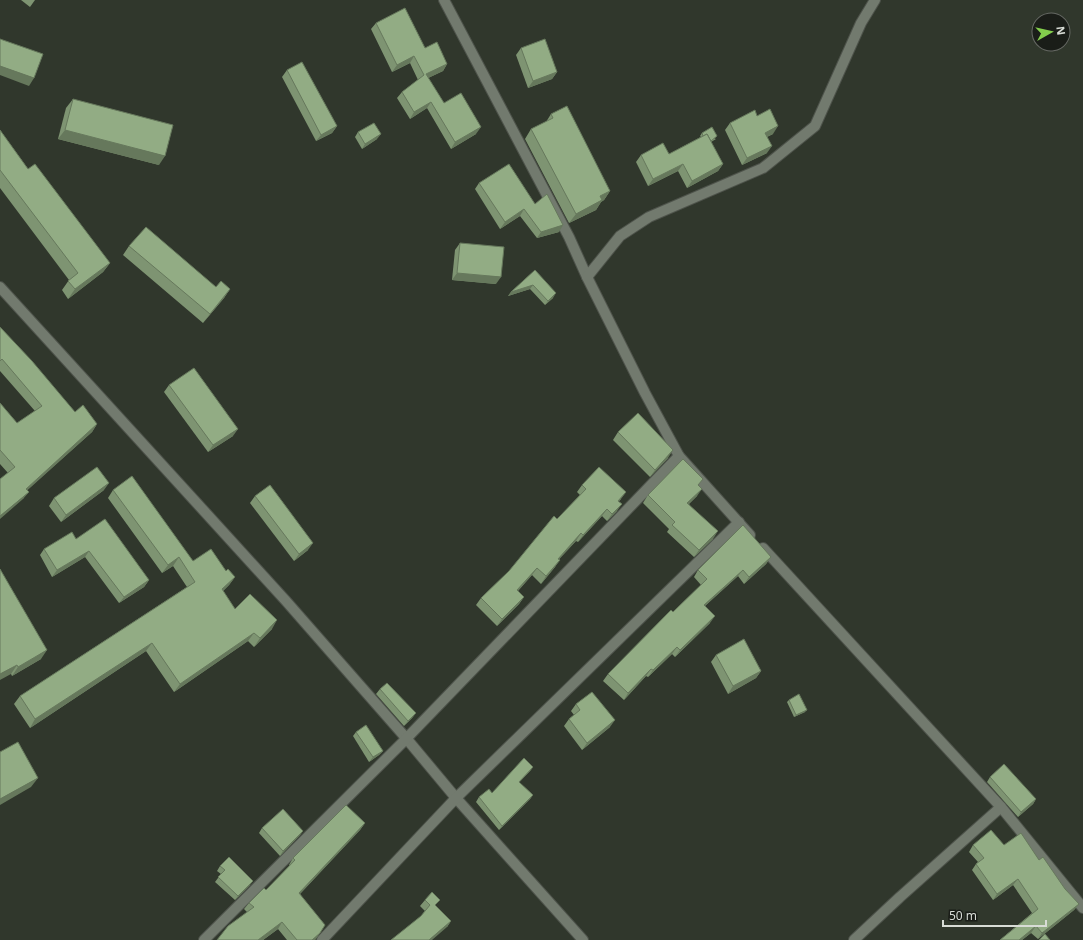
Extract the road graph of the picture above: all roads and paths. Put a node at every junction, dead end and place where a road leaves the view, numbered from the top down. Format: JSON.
{"nodes":[{"id":1,"x":444,"y":0,"type":"edge"},
{"id":2,"x":875,"y":0,"type":"edge"},
{"id":3,"x":587,"y":277,"type":"junction"},
{"id":4,"x":0,"y":287,"type":"edge"},
{"id":5,"x":679,"y":456,"type":"junction"},
{"id":6,"x":739,"y":522,"type":"junction"},
{"id":7,"x":406,"y":738,"type":"junction"},
{"id":8,"x":456,"y":798,"type":"junction"},
{"id":9,"x":1001,"y":807,"type":"junction"},
{"id":10,"x":1083,"y":908,"type":"edge"},
{"id":11,"x":204,"y":940,"type":"edge"},
{"id":12,"x":322,"y":940,"type":"edge"},
{"id":13,"x":583,"y":940,"type":"edge"},
{"id":14,"x":854,"y":940,"type":"edge"}],
"edges":[{"from":1,"to":3,"type":"street"},
{"from":2,"to":3,"type":"street"},
{"from":3,"to":5,"type":"street"},
{"from":4,"to":7,"type":"street"},
{"from":5,"to":6,"type":"street"},
{"from":5,"to":7,"type":"street"},
{"from":6,"to":8,"type":"street"},
{"from":6,"to":9,"type":"street"},
{"from":7,"to":8,"type":"street"},
{"from":7,"to":11,"type":"street"},
{"from":8,"to":12,"type":"street"},
{"from":8,"to":13,"type":"street"},
{"from":9,"to":10,"type":"street"},
{"from":9,"to":14,"type":"street"}]}
